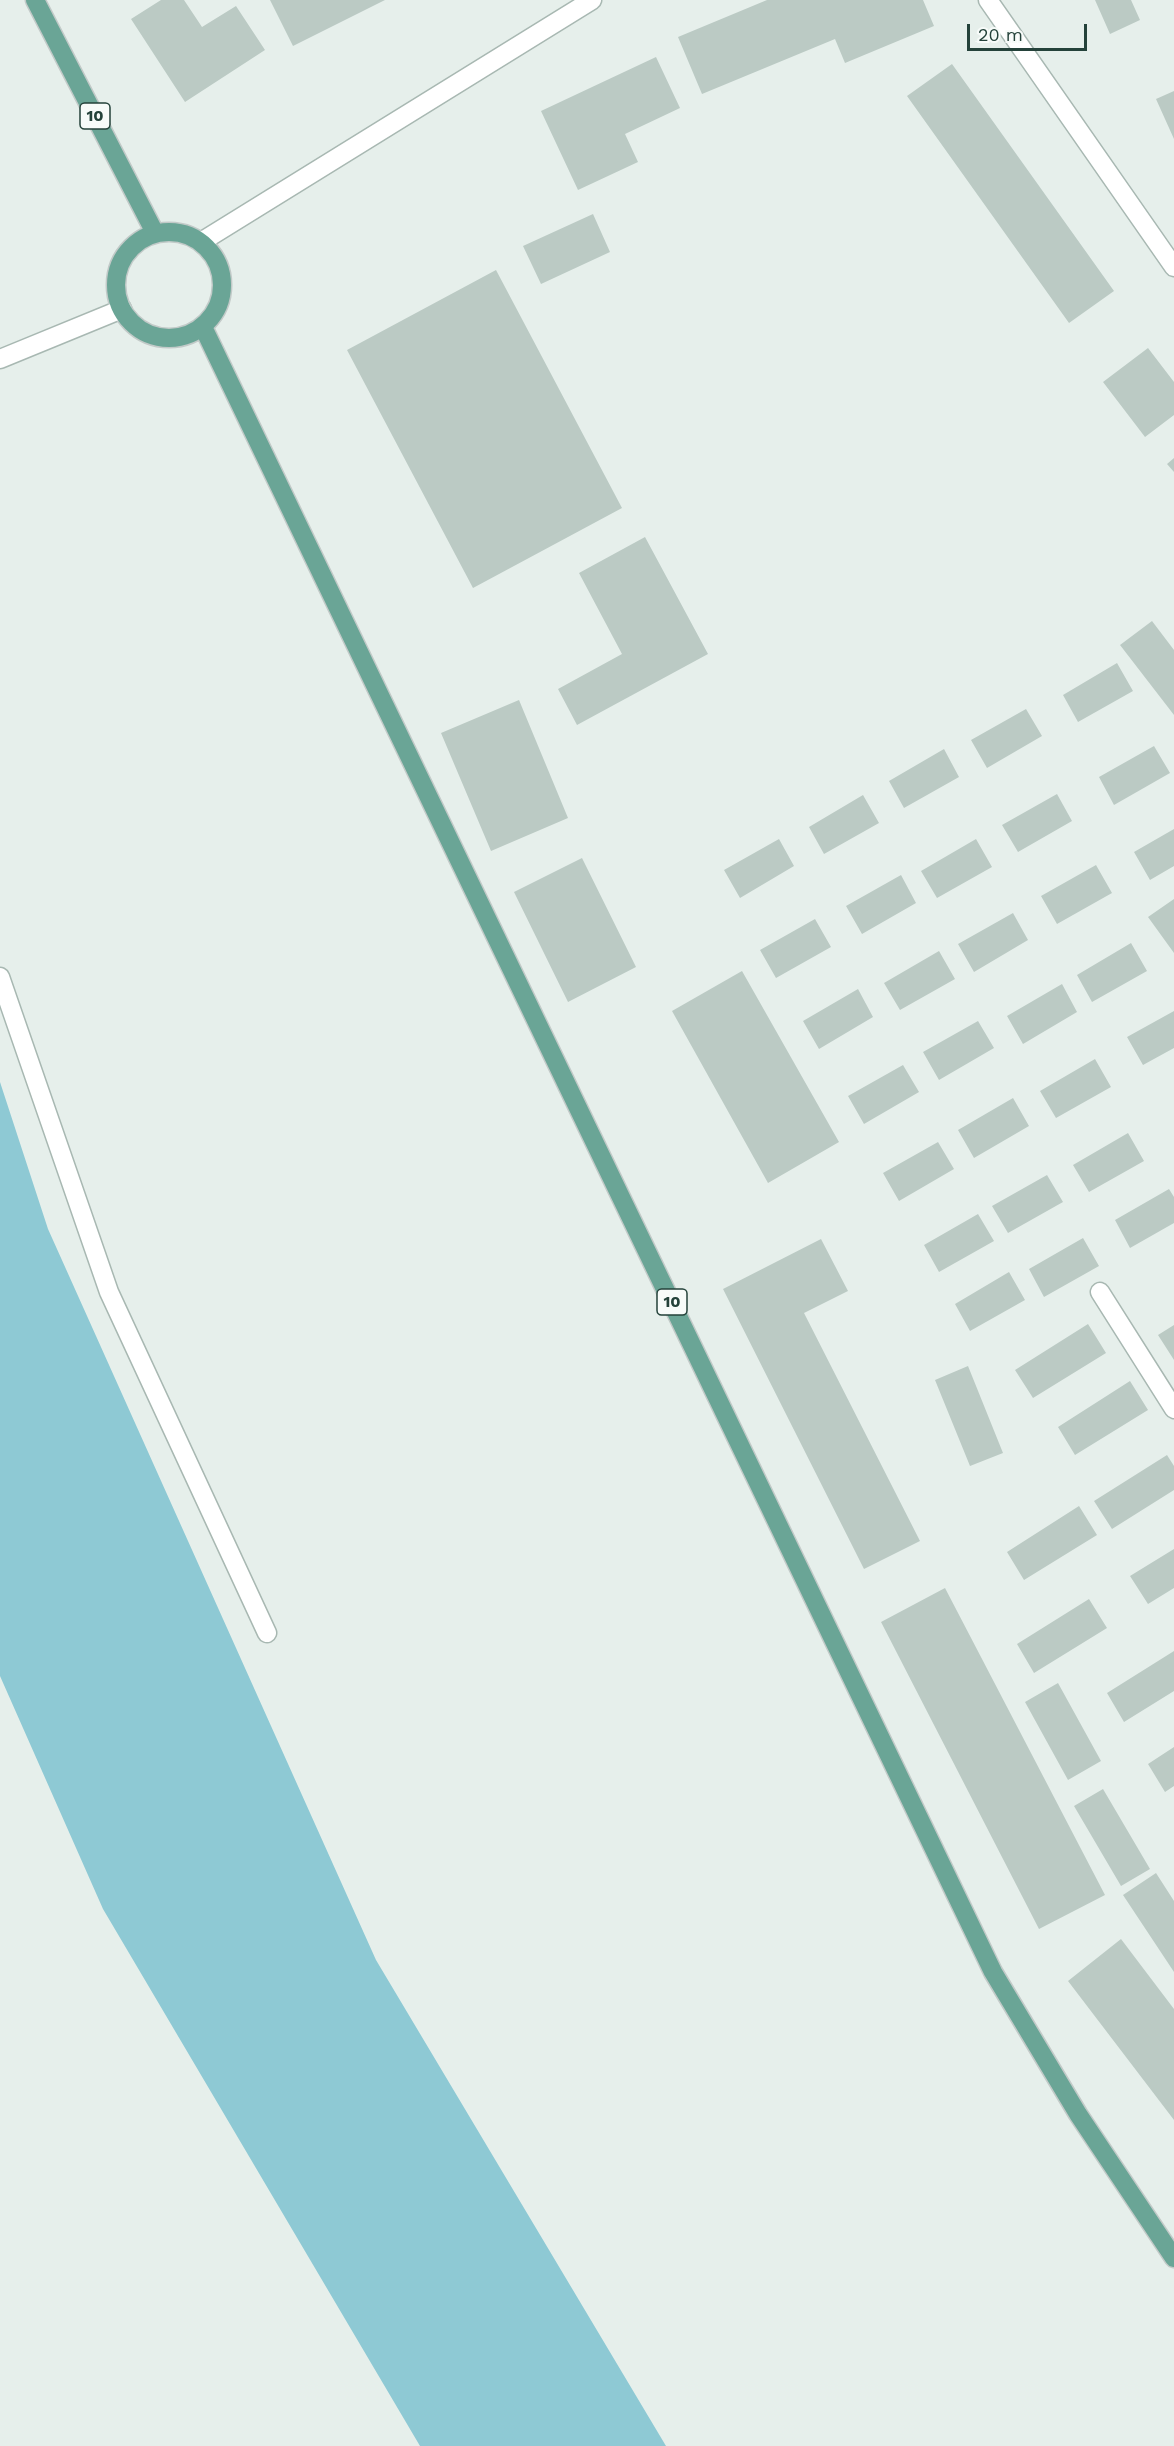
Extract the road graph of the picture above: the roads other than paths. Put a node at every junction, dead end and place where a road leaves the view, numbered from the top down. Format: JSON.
{"nodes":[{"id":1,"x":35,"y":0,"type":"edge"},
{"id":2,"x":592,"y":0,"type":"edge"},
{"id":3,"x":988,"y":0,"type":"edge"},
{"id":4,"x":155,"y":233,"type":"junction"},
{"id":5,"x":201,"y":242,"type":"junction"},
{"id":6,"x":1174,"y":267,"type":"edge"},
{"id":7,"x":122,"y":309,"type":"junction"},
{"id":8,"x":203,"y":327,"type":"junction"},
{"id":9,"x":0,"y":359,"type":"edge"},
{"id":10,"x":0,"y":977,"type":"edge"},
{"id":11,"x":1100,"y":1292,"type":"dead end"},
{"id":12,"x":1174,"y":1409,"type":"edge"},
{"id":13,"x":267,"y":1633,"type":"dead end"},
{"id":14,"x":1174,"y":2258,"type":"edge"}],
"edges":[{"from":1,"to":4,"type":"main road","number":"10"},
{"from":2,"to":5,"type":"street"},
{"from":3,"to":6,"type":"street"},
{"from":4,"to":5,"type":"main road"},
{"from":4,"to":7,"type":"main road"},
{"from":5,"to":8,"type":"main road"},
{"from":7,"to":8,"type":"main road"},
{"from":7,"to":9,"type":"street"},
{"from":8,"to":14,"type":"main road","number":"10"},
{"from":10,"to":13,"type":"street"},
{"from":11,"to":12,"type":"street"}]}
